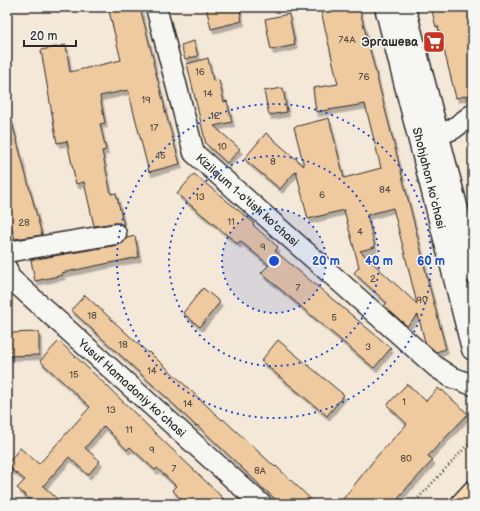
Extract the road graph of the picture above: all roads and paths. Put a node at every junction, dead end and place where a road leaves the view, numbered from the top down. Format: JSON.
{"nodes":[{"id":1,"x":156,"y":7,"type":"edge"},
{"id":2,"x":386,"y":7,"type":"edge"},
{"id":3,"x":404,"y":7,"type":"edge"},
{"id":4,"x":473,"y":114,"type":"edge"},
{"id":5,"x":429,"y":138,"type":"junction"},
{"id":6,"x":116,"y":234,"type":"dead end"},
{"id":7,"x":7,"y":252,"type":"edge"},
{"id":8,"x":473,"y":271,"type":"edge"},
{"id":9,"x":8,"y":276,"type":"edge"},
{"id":10,"x":473,"y":349,"type":"edge"},
{"id":11,"x":473,"y":385,"type":"edge"},
{"id":12,"x":473,"y":439,"type":"edge"},
{"id":13,"x":473,"y":492,"type":"edge"},
{"id":14,"x":261,"y":504,"type":"edge"},
{"id":15,"x":413,"y":504,"type":"edge"},
{"id":16,"x":462,"y":504,"type":"edge"}],
"edges":[{"from":1,"to":11,"type":"street","name":"Kizilqum 1-o'tish ko'chasi"},
{"from":2,"to":5,"type":"main road","name":"Shohjahon koʻchasi"},
{"from":3,"to":5,"type":"main road","name":"Shohjahon koʻchasi"},
{"from":4,"to":5,"type":"street"},
{"from":5,"to":8,"type":"main road","name":"Shohjahon koʻchasi"},
{"from":5,"to":10,"type":"main road","name":"Shohjahon koʻchasi"},
{"from":6,"to":7,"type":"street"},
{"from":9,"to":14,"type":"street","name":"Yusuf Hamadoniy koʻchasi"},
{"from":12,"to":15,"type":"path"},
{"from":13,"to":16,"type":"main road"}]}
